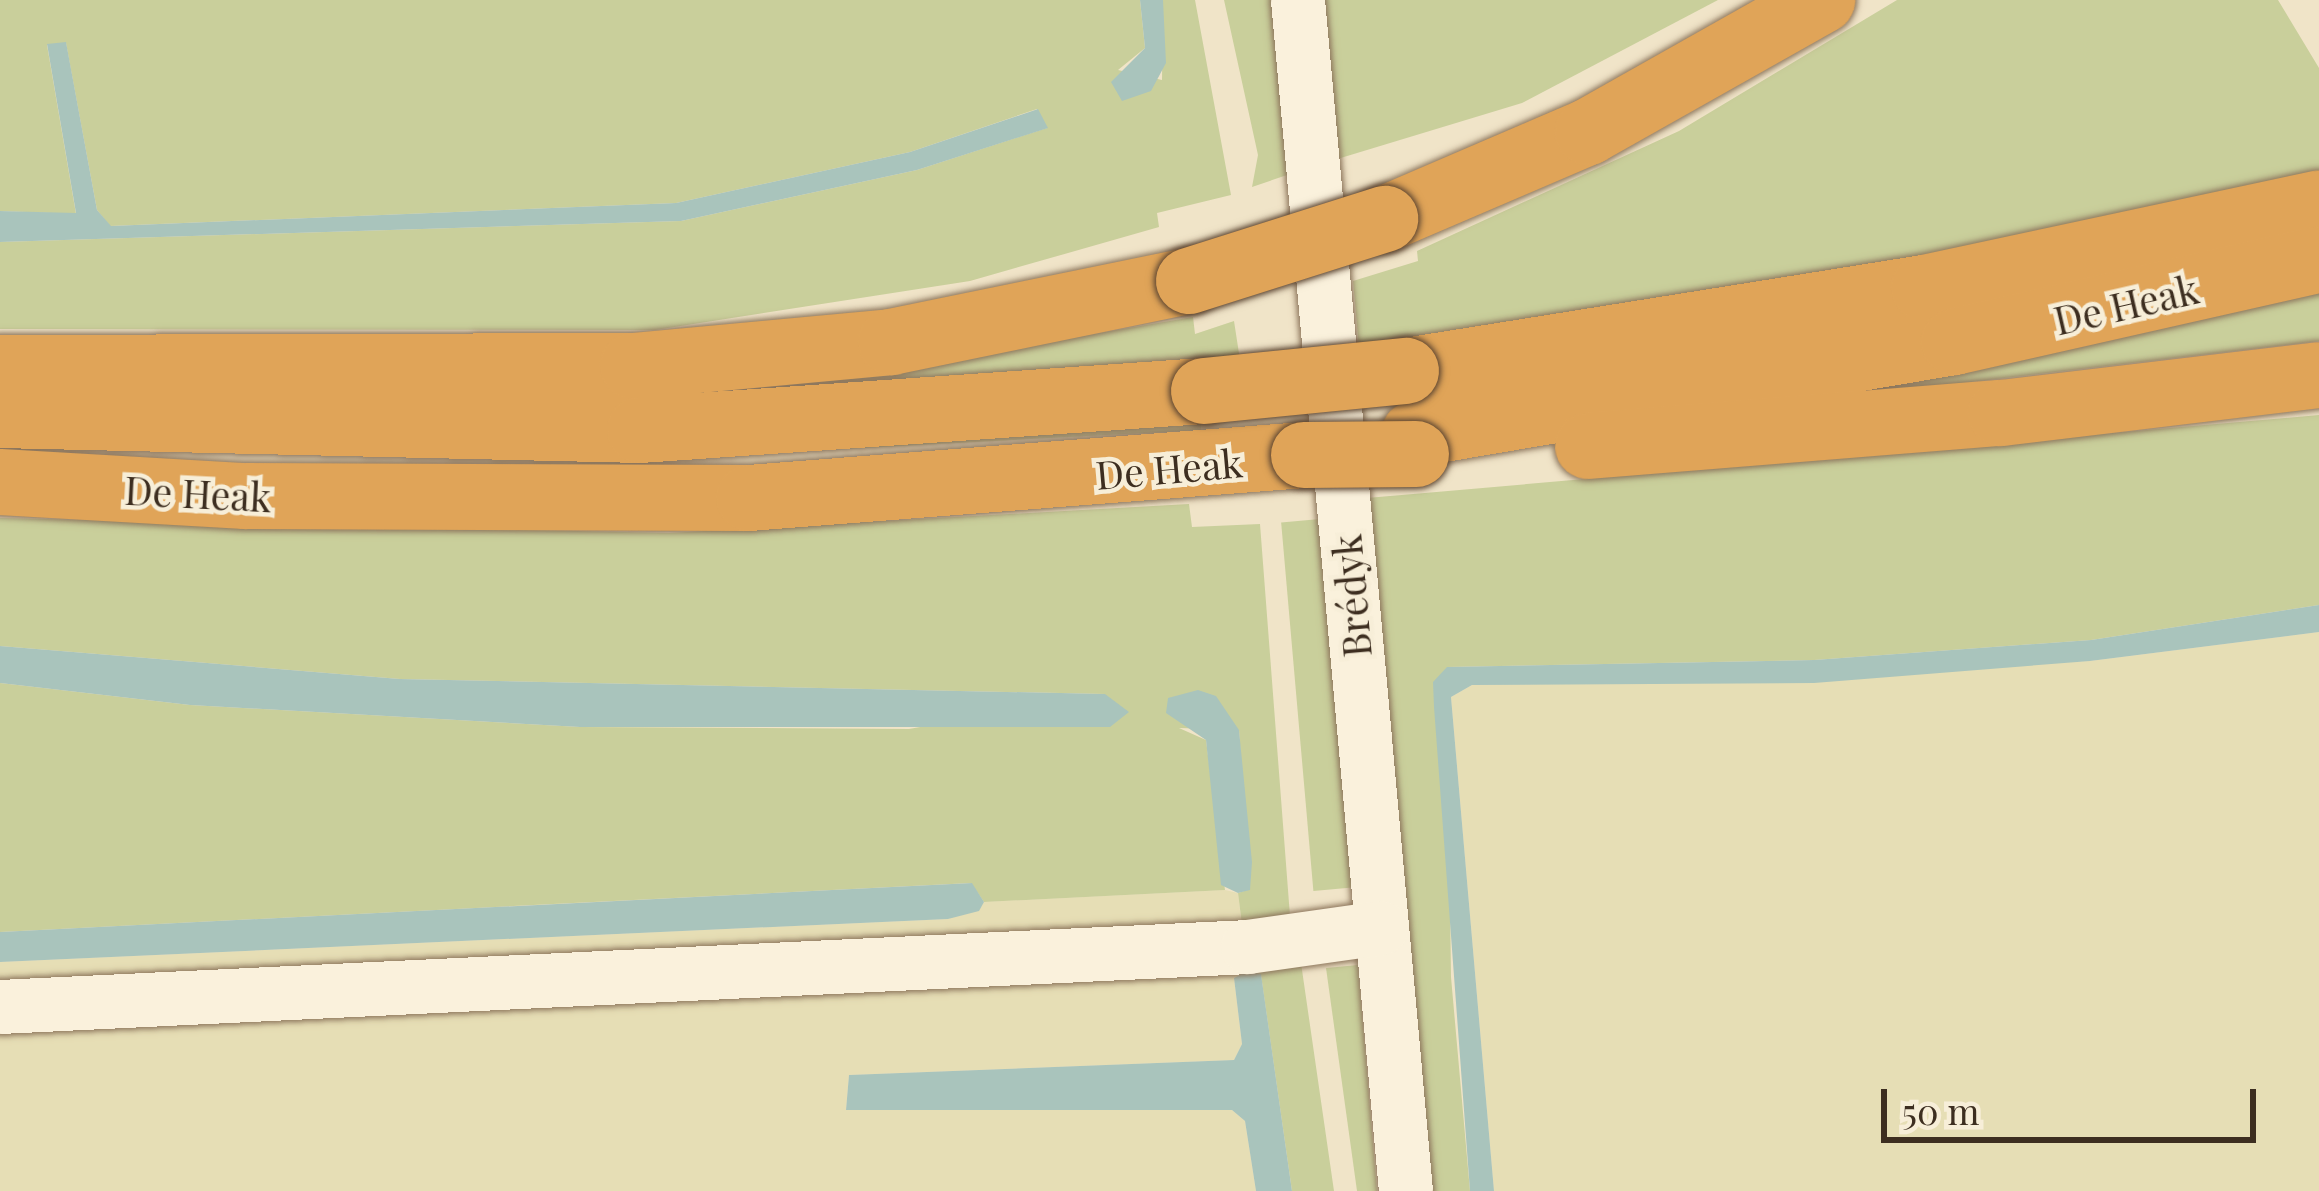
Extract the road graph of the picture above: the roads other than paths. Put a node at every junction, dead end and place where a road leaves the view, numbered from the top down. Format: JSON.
{"nodes":[{"id":1,"x":1298,"y":0,"type":"edge"},
{"id":2,"x":1822,"y":0,"type":"edge"},
{"id":3,"x":2319,"y":203,"type":"edge"},
{"id":4,"x":2319,"y":260,"type":"edge"},
{"id":5,"x":0,"y":368,"type":"edge"},
{"id":6,"x":2319,"y":375,"type":"edge"},
{"id":7,"x":0,"y":416,"type":"edge"},
{"id":8,"x":1412,"y":419,"type":"junction"},
{"id":9,"x":0,"y":482,"type":"edge"},
{"id":10,"x":1382,"y":928,"type":"junction"},
{"id":11,"x":0,"y":1007,"type":"edge"},
{"id":12,"x":1406,"y":1191,"type":"edge"}],
"edges":[{"from":1,"to":10,"type":"street","name":"Brédyk"},
{"from":2,"to":5,"type":"highway","bridge":true},
{"from":3,"to":8,"type":"highway","name":"De Heak"},
{"from":4,"to":8,"type":"highway","name":"De Heak"},
{"from":6,"to":8,"type":"highway"},
{"from":7,"to":8,"type":"highway","name":"De Heak","bridge":true},
{"from":8,"to":9,"type":"highway","name":"De Heak","bridge":true},
{"from":10,"to":11,"type":"street"},
{"from":10,"to":12,"type":"street","name":"Brédyk"}]}
